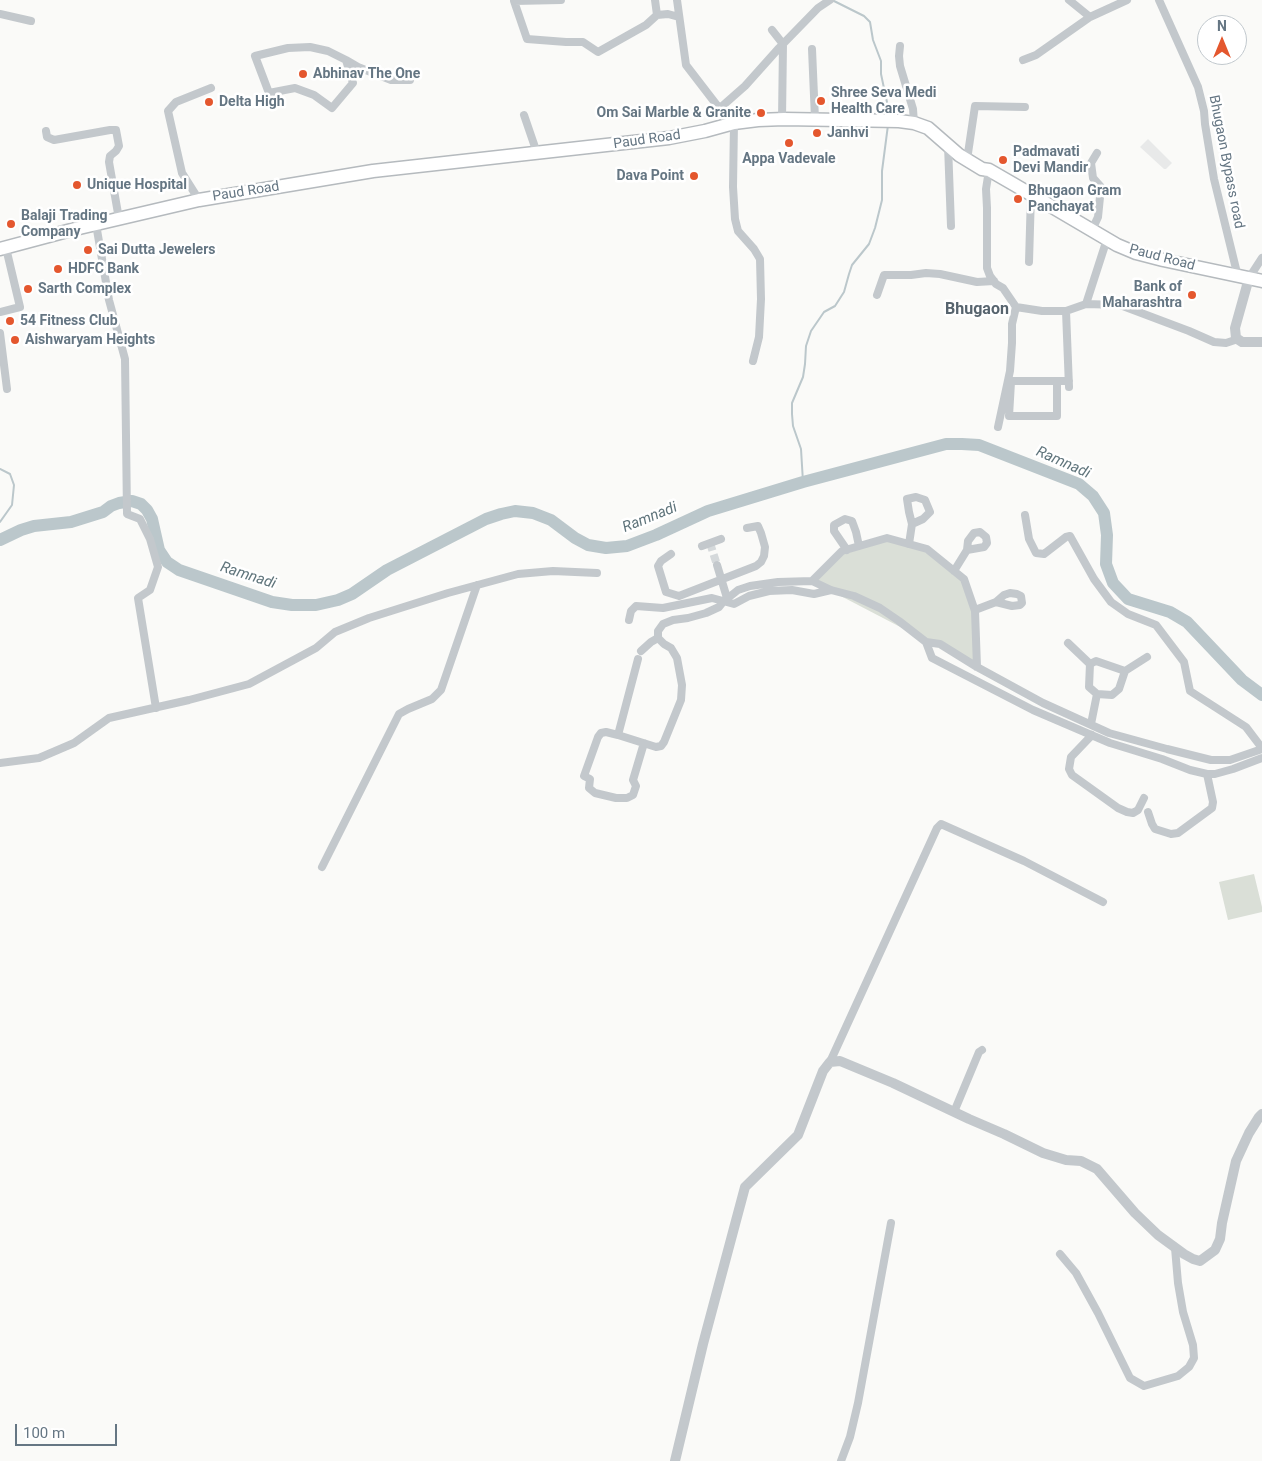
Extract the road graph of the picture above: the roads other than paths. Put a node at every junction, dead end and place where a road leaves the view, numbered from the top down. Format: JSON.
{"nodes":[{"id":1,"x":561,"y":0,"type":"edge"},
{"id":2,"x":655,"y":0,"type":"edge"},
{"id":3,"x":677,"y":0,"type":"edge"},
{"id":4,"x":830,"y":0,"type":"edge"},
{"id":5,"x":1069,"y":0,"type":"edge"},
{"id":6,"x":1127,"y":0,"type":"edge"},
{"id":7,"x":1159,"y":0,"type":"edge"},
{"id":8,"x":0,"y":14,"type":"edge"},
{"id":9,"x":657,"y":14,"type":"junction"},
{"id":10,"x":679,"y":17,"type":"junction"},
{"id":11,"x":1090,"y":17,"type":"junction"},
{"id":12,"x":31,"y":21,"type":"dead end"},
{"id":13,"x":772,"y":30,"type":"dead end"},
{"id":14,"x":783,"y":44,"type":"junction"},
{"id":15,"x":900,"y":46,"type":"dead end"},
{"id":16,"x":812,"y":49,"type":"dead end"},
{"id":17,"x":346,"y":60,"type":"junction"},
{"id":18,"x":1023,"y":60,"type":"dead end"},
{"id":19,"x":410,"y":80,"type":"dead end"},
{"id":20,"x":211,"y":88,"type":"dead end"},
{"id":21,"x":1025,"y":107,"type":"dead end"},
{"id":22,"x":720,"y":108,"type":"junction"},
{"id":23,"x":524,"y":115,"type":"dead end"},
{"id":24,"x":782,"y":119,"type":"junction"},
{"id":25,"x":815,"y":119,"type":"junction"},
{"id":26,"x":734,"y":123,"type":"junction"},
{"id":27,"x":914,"y":123,"type":"junction"},
{"id":28,"x":46,"y":131,"type":"dead end"},
{"id":29,"x":948,"y":145,"type":"junction"},
{"id":30,"x":537,"y":153,"type":"junction"},
{"id":31,"x":1097,"y":153,"type":"dead end"},
{"id":32,"x":967,"y":160,"type":"junction"},
{"id":33,"x":989,"y":170,"type":"junction"},
{"id":34,"x":1031,"y":194,"type":"junction"},
{"id":35,"x":199,"y":200,"type":"junction"},
{"id":36,"x":119,"y":219,"type":"junction"},
{"id":37,"x":96,"y":224,"type":"junction"},
{"id":38,"x":951,"y":226,"type":"dead end"},
{"id":39,"x":1092,"y":230,"type":"junction"},
{"id":40,"x":1107,"y":239,"type":"junction"},
{"id":41,"x":2,"y":248,"type":"edge"},
{"id":42,"x":1262,"y":258,"type":"edge"},
{"id":43,"x":1029,"y":262,"type":"dead end"},
{"id":44,"x":1243,"y":277,"type":"junction"},
{"id":45,"x":994,"y":281,"type":"junction"},
{"id":46,"x":1262,"y":281,"type":"edge"},
{"id":47,"x":877,"y":295,"type":"dead end"},
{"id":48,"x":1086,"y":304,"type":"junction"},
{"id":49,"x":1016,"y":307,"type":"junction"},
{"id":50,"x":1066,"y":311,"type":"junction"},
{"id":51,"x":0,"y":312,"type":"edge"},
{"id":52,"x":0,"y":333,"type":"edge"},
{"id":53,"x":1238,"y":339,"type":"junction"},
{"id":54,"x":1262,"y":342,"type":"edge"},
{"id":55,"x":752,"y":361,"type":"dead end"},
{"id":56,"x":1056,"y":382,"type":"junction"},
{"id":57,"x":7,"y":389,"type":"dead end"},
{"id":58,"x":998,"y":427,"type":"dead end"},
{"id":59,"x":1025,"y":515,"type":"dead end"},
{"id":60,"x":912,"y":524,"type":"dead end"},
{"id":61,"x":747,"y":528,"type":"dead end"},
{"id":62,"x":721,"y":539,"type":"dead end"},
{"id":63,"x":909,"y":544,"type":"junction"},
{"id":64,"x":702,"y":546,"type":"dead end"},
{"id":65,"x":859,"y":546,"type":"junction"},
{"id":66,"x":847,"y":550,"type":"junction"},
{"id":67,"x":967,"y":550,"type":"dead end"},
{"id":68,"x":671,"y":554,"type":"dead end"},
{"id":69,"x":717,"y":565,"type":"tunnel mouth"},
{"id":70,"x":954,"y":571,"type":"junction"},
{"id":71,"x":597,"y":573,"type":"dead end"},
{"id":72,"x":721,"y":580,"type":"junction"},
{"id":73,"x":812,"y":581,"type":"junction"},
{"id":74,"x":478,"y":585,"type":"junction"},
{"id":75,"x":831,"y":590,"type":"junction"},
{"id":76,"x":725,"y":600,"type":"junction"},
{"id":77,"x":996,"y":602,"type":"dead end"},
{"id":78,"x":975,"y":610,"type":"junction"},
{"id":79,"x":629,"y":620,"type":"dead end"},
{"id":80,"x":658,"y":638,"type":"junction"},
{"id":81,"x":926,"y":642,"type":"junction"},
{"id":82,"x":1068,"y":642,"type":"dead end"},
{"id":83,"x":1147,"y":657,"type":"dead end"},
{"id":84,"x":1090,"y":664,"type":"junction"},
{"id":85,"x":977,"y":667,"type":"junction"},
{"id":86,"x":1125,"y":671,"type":"junction"},
{"id":87,"x":1097,"y":694,"type":"junction"},
{"id":88,"x":156,"y":708,"type":"junction"},
{"id":89,"x":1091,"y":724,"type":"junction"},
{"id":90,"x":618,"y":735,"type":"junction"},
{"id":91,"x":1092,"y":735,"type":"junction"},
{"id":92,"x":644,"y":743,"type":"junction"},
{"id":93,"x":1262,"y":748,"type":"edge"},
{"id":94,"x":1262,"y":758,"type":"edge"},
{"id":95,"x":1230,"y":760,"type":"junction"},
{"id":96,"x":0,"y":763,"type":"edge"},
{"id":97,"x":1233,"y":769,"type":"junction"},
{"id":98,"x":1206,"y":774,"type":"junction"},
{"id":99,"x":1144,"y":798,"type":"dead end"},
{"id":100,"x":1148,"y":812,"type":"dead end"},
{"id":101,"x":322,"y":867,"type":"dead end"},
{"id":102,"x":1103,"y":902,"type":"dead end"},
{"id":103,"x":982,"y":1050,"type":"dead end"},
{"id":104,"x":830,"y":1062,"type":"junction"},
{"id":105,"x":954,"y":1112,"type":"junction"},
{"id":106,"x":1262,"y":1114,"type":"edge"},
{"id":107,"x":891,"y":1224,"type":"dead end"},
{"id":108,"x":1175,"y":1248,"type":"junction"},
{"id":109,"x":1060,"y":1254,"type":"dead end"},
{"id":110,"x":675,"y":1461,"type":"edge"},
{"id":111,"x":841,"y":1461,"type":"edge"}],
"edges":[{"from":1,"to":9,"type":"street"},
{"from":2,"to":9,"type":"street"},
{"from":3,"to":10,"type":"street"},
{"from":4,"to":14,"type":"street"},
{"from":5,"to":11,"type":"street"},
{"from":6,"to":11,"type":"street"},
{"from":7,"to":44,"type":"street","name":"Bhugaon Bypass road"},
{"from":8,"to":12,"type":"street"},
{"from":9,"to":10,"type":"street"},
{"from":10,"to":22,"type":"street"},
{"from":11,"to":18,"type":"street"},
{"from":13,"to":14,"type":"street"},
{"from":14,"to":22,"type":"street"},
{"from":14,"to":24,"type":"street"},
{"from":15,"to":27,"type":"street"},
{"from":16,"to":25,"type":"street"},
{"from":17,"to":17,"type":"street"},
{"from":17,"to":19,"type":"street"},
{"from":20,"to":35,"type":"street"},
{"from":21,"to":32,"type":"street"},
{"from":22,"to":26,"type":"street"},
{"from":23,"to":30,"type":"street"},
{"from":24,"to":25,"type":"main road","name":"Paud Road"},
{"from":24,"to":26,"type":"main road","name":"Paud Road"},
{"from":25,"to":27,"type":"main road","name":"Paud Road"},
{"from":26,"to":30,"type":"main road","name":"Paud Road"},
{"from":26,"to":55,"type":"street"},
{"from":27,"to":29,"type":"main road","name":"Paud Road"},
{"from":28,"to":36,"type":"street"},
{"from":29,"to":32,"type":"main road","name":"Paud Road"},
{"from":29,"to":38,"type":"street"},
{"from":30,"to":35,"type":"main road","name":"Paud Road"},
{"from":31,"to":39,"type":"street"},
{"from":32,"to":33,"type":"main road","name":"Paud Road"},
{"from":33,"to":34,"type":"main road","name":"Paud Road"},
{"from":33,"to":45,"type":"street"},
{"from":34,"to":39,"type":"main road","name":"Paud Road"},
{"from":34,"to":43,"type":"street"},
{"from":35,"to":36,"type":"main road","name":"Paud Road"},
{"from":36,"to":37,"type":"main road","name":"Paud Road"},
{"from":37,"to":41,"type":"main road","name":"Paud Road"},
{"from":37,"to":88,"type":"street"},
{"from":39,"to":40,"type":"main road","name":"Paud Road"},
{"from":40,"to":44,"type":"main road","name":"Paud Road"},
{"from":40,"to":48,"type":"street"},
{"from":41,"to":51,"type":"street"},
{"from":42,"to":44,"type":"street"},
{"from":44,"to":46,"type":"main road","name":"Paud Road"},
{"from":44,"to":53,"type":"street"},
{"from":45,"to":47,"type":"street"},
{"from":45,"to":49,"type":"street"},
{"from":48,"to":50,"type":"street"},
{"from":48,"to":53,"type":"street"},
{"from":49,"to":50,"type":"street"},
{"from":49,"to":58,"type":"street"},
{"from":50,"to":56,"type":"street"},
{"from":52,"to":57,"type":"street"},
{"from":53,"to":54,"type":"street"},
{"from":56,"to":56,"type":"street"},
{"from":59,"to":93,"type":"street"},
{"from":60,"to":63,"type":"street"},
{"from":61,"to":72,"type":"street"},
{"from":62,"to":64,"type":"street"},
{"from":63,"to":65,"type":"street"},
{"from":63,"to":70,"type":"street"},
{"from":65,"to":66,"type":"street"},
{"from":65,"to":66,"type":"street"},
{"from":66,"to":73,"type":"street"},
{"from":67,"to":70,"type":"street"},
{"from":68,"to":72,"type":"street"},
{"from":69,"to":72,"type":"street"},
{"from":70,"to":78,"type":"street"},
{"from":71,"to":74,"type":"street"},
{"from":72,"to":76,"type":"street"},
{"from":73,"to":75,"type":"street"},
{"from":73,"to":76,"type":"street"},
{"from":74,"to":88,"type":"street"},
{"from":74,"to":101,"type":"street"},
{"from":75,"to":76,"type":"street"},
{"from":75,"to":81,"type":"street"},
{"from":76,"to":79,"type":"street"},
{"from":76,"to":80,"type":"street"},
{"from":77,"to":78,"type":"street"},
{"from":78,"to":85,"type":"street"},
{"from":80,"to":90,"type":"street"},
{"from":80,"to":92,"type":"street"},
{"from":81,"to":85,"type":"street"},
{"from":81,"to":91,"type":"street"},
{"from":82,"to":84,"type":"street"},
{"from":83,"to":86,"type":"street"},
{"from":84,"to":86,"type":"street"},
{"from":84,"to":87,"type":"street"},
{"from":85,"to":89,"type":"street"},
{"from":86,"to":87,"type":"street"},
{"from":87,"to":89,"type":"street"},
{"from":88,"to":96,"type":"street"},
{"from":89,"to":95,"type":"street"},
{"from":90,"to":92,"type":"street"},
{"from":90,"to":92,"type":"street"},
{"from":91,"to":98,"type":"street"},
{"from":91,"to":99,"type":"street"},
{"from":93,"to":95,"type":"street"},
{"from":94,"to":97,"type":"street"},
{"from":95,"to":97,"type":"street"},
{"from":97,"to":98,"type":"street"},
{"from":98,"to":100,"type":"street"},
{"from":102,"to":104,"type":"street"},
{"from":103,"to":105,"type":"street"},
{"from":104,"to":105,"type":"street"},
{"from":104,"to":110,"type":"street"},
{"from":105,"to":108,"type":"street"},
{"from":106,"to":108,"type":"street"},
{"from":107,"to":111,"type":"street"},
{"from":108,"to":109,"type":"street"}]}
